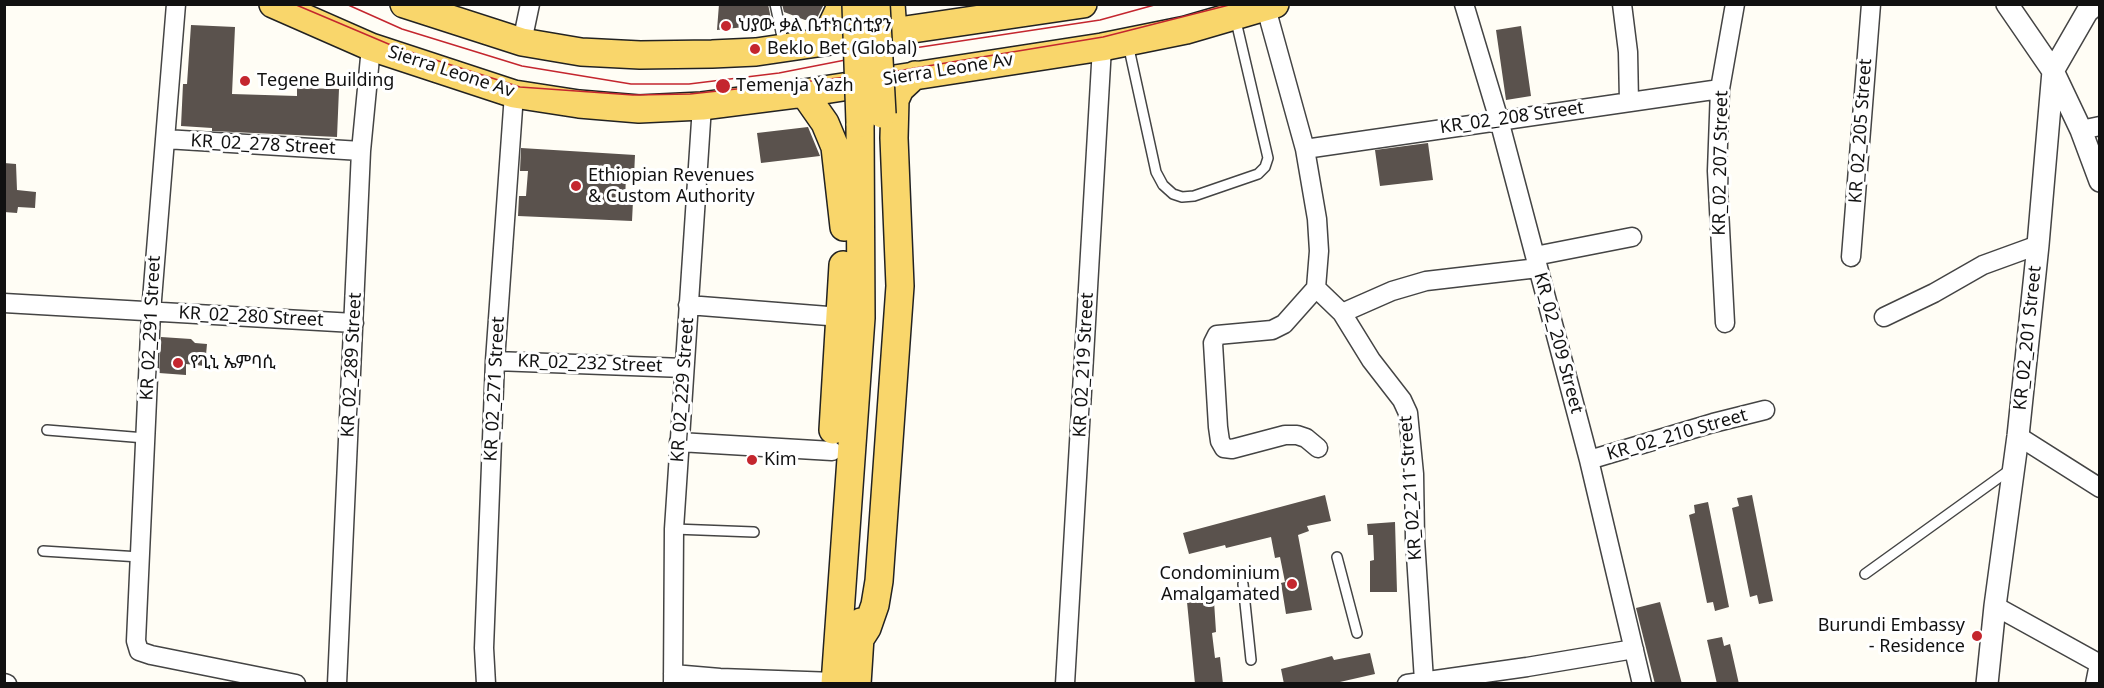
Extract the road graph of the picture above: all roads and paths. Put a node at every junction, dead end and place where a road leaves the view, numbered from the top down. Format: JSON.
{"nodes":[{"id":1,"x":176,"y":4,"type":"edge"},
{"id":2,"x":273,"y":4,"type":"edge"},
{"id":3,"x":530,"y":4,"type":"edge"},
{"id":4,"x":775,"y":4,"type":"edge"},
{"id":5,"x":842,"y":4,"type":"edge"},
{"id":6,"x":856,"y":4,"type":"edge"},
{"id":7,"x":876,"y":4,"type":"edge"},
{"id":8,"x":891,"y":4,"type":"edge"},
{"id":9,"x":1083,"y":4,"type":"edge"},
{"id":10,"x":1464,"y":4,"type":"edge"},
{"id":11,"x":1622,"y":4,"type":"edge"},
{"id":12,"x":1735,"y":4,"type":"edge"},
{"id":13,"x":1870,"y":4,"type":"edge"},
{"id":14,"x":2007,"y":4,"type":"edge"},
{"id":15,"x":413,"y":6,"type":"edge"},
{"id":16,"x":1271,"y":6,"type":"edge"},
{"id":17,"x":2094,"y":11,"type":"edge"},
{"id":18,"x":1235,"y":16,"type":"junction"},
{"id":19,"x":893,"y":32,"type":"junction"},
{"id":20,"x":522,"y":42,"type":"junction"},
{"id":21,"x":819,"y":42,"type":"junction"},
{"id":22,"x":1115,"y":45,"type":"junction"},
{"id":23,"x":370,"y":46,"type":"junction"},
{"id":24,"x":784,"y":47,"type":"junction"},
{"id":25,"x":2053,"y":71,"type":"junction"},
{"id":26,"x":915,"y":75,"type":"junction"},
{"id":27,"x":1720,"y":89,"type":"junction"},
{"id":28,"x":804,"y":93,"type":"junction"},
{"id":29,"x":514,"y":94,"type":"junction"},
{"id":30,"x":1629,"y":102,"type":"junction"},
{"id":31,"x":702,"y":106,"type":"junction"},
{"id":32,"x":871,"y":118,"type":"junction"},
{"id":33,"x":1499,"y":120,"type":"junction"},
{"id":34,"x":2090,"y":128,"type":"edge"},
{"id":35,"x":165,"y":140,"type":"junction"},
{"id":36,"x":1305,"y":149,"type":"junction"},
{"id":37,"x":361,"y":151,"type":"junction"},
{"id":38,"x":2100,"y":181,"type":"edge"},
{"id":39,"x":1632,"y":237,"type":"dead end"},
{"id":40,"x":2038,"y":245,"type":"junction"},
{"id":41,"x":1851,"y":257,"type":"dead end"},
{"id":42,"x":1537,"y":262,"type":"junction"},
{"id":43,"x":1316,"y":288,"type":"junction"},
{"id":44,"x":4,"y":303,"type":"edge"},
{"id":45,"x":688,"y":305,"type":"junction"},
{"id":46,"x":151,"y":312,"type":"junction"},
{"id":47,"x":1342,"y":313,"type":"junction"},
{"id":48,"x":841,"y":317,"type":"junction"},
{"id":49,"x":1884,"y":317,"type":"dead end"},
{"id":50,"x":1725,"y":323,"type":"dead end"},
{"id":51,"x":354,"y":324,"type":"junction"},
{"id":52,"x":495,"y":361,"type":"junction"},
{"id":53,"x":684,"y":368,"type":"junction"},
{"id":54,"x":1765,"y":410,"type":"dead end"},
{"id":55,"x":47,"y":430,"type":"dead end"},
{"id":56,"x":2018,"y":436,"type":"junction"},
{"id":57,"x":145,"y":438,"type":"junction"},
{"id":58,"x":679,"y":442,"type":"junction"},
{"id":59,"x":1318,"y":448,"type":"dead end"},
{"id":60,"x":832,"y":452,"type":"junction"},
{"id":61,"x":1589,"y":460,"type":"junction"},
{"id":62,"x":2013,"y":467,"type":"junction"},
{"id":63,"x":2099,"y":486,"type":"edge"},
{"id":64,"x":674,"y":529,"type":"junction"},
{"id":65,"x":754,"y":532,"type":"dead end"},
{"id":66,"x":43,"y":551,"type":"dead end"},
{"id":67,"x":1337,"y":556,"type":"dead end"},
{"id":68,"x":140,"y":557,"type":"junction"},
{"id":69,"x":1865,"y":574,"type":"dead end"},
{"id":70,"x":1244,"y":584,"type":"dead end"},
{"id":71,"x":1995,"y":606,"type":"junction"},
{"id":72,"x":839,"y":618,"type":"junction"},
{"id":73,"x":1357,"y":633,"type":"dead end"},
{"id":74,"x":860,"y":639,"type":"junction"},
{"id":75,"x":1634,"y":649,"type":"junction"},
{"id":76,"x":1251,"y":660,"type":"dead end"},
{"id":77,"x":2099,"y":664,"type":"edge"},
{"id":78,"x":1528,"y":675,"type":"edge"},
{"id":79,"x":673,"y":679,"type":"edge"},
{"id":80,"x":1415,"y":682,"type":"edge"},
{"id":81,"x":842,"y":683,"type":"edge"},
{"id":82,"x":296,"y":684,"type":"edge"},
{"id":83,"x":337,"y":684,"type":"edge"},
{"id":84,"x":486,"y":684,"type":"edge"},
{"id":85,"x":1065,"y":684,"type":"edge"},
{"id":86,"x":1642,"y":684,"type":"edge"},
{"id":87,"x":1987,"y":684,"type":"edge"},
{"id":88,"x":2095,"y":684,"type":"edge"}],
"edges":[{"from":1,"to":35,"type":"street","name":"KR_02_291 Street"},
{"from":2,"to":23,"type":"main road","name":"Sierra Leone Av"},
{"from":3,"to":20,"type":"street"},
{"from":4,"to":24,"type":"lane"},
{"from":5,"to":21,"type":"main road"},
{"from":6,"to":32,"type":"main road","bridge":true},
{"from":7,"to":32,"type":"main road","bridge":true},
{"from":8,"to":19,"type":"main road"},
{"from":9,"to":19,"type":"main road"},
{"from":10,"to":33,"type":"street","name":"KR_02_209 Street"},
{"from":11,"to":30,"type":"street"},
{"from":12,"to":27,"type":"street","name":"KR_02_207 Street"},
{"from":13,"to":41,"type":"street","name":"KR_02_205 Street"},
{"from":14,"to":25,"type":"street"},
{"from":15,"to":20,"type":"main road"},
{"from":16,"to":18,"type":"main road","name":"Sierra Leone Av"},
{"from":16,"to":36,"type":"street"},
{"from":17,"to":25,"type":"street","name":"KR_02_201 Street"},
{"from":18,"to":22,"type":"main road","name":"Sierra Leone Av"},
{"from":18,"to":22,"type":"lane"},
{"from":19,"to":21,"type":"main road"},
{"from":20,"to":24,"type":"main road"},
{"from":21,"to":24,"type":"main road"},
{"from":22,"to":26,"type":"main road","name":"Sierra Leone Av"},
{"from":22,"to":85,"type":"street","name":"KR_02_219 Street"},
{"from":23,"to":29,"type":"main road","name":"Sierra Leone Av"},
{"from":23,"to":37,"type":"street","name":"KR_02_289 Street"},
{"from":25,"to":34,"type":"street"},
{"from":25,"to":40,"type":"street","name":"KR_02_201 Street"},
{"from":26,"to":28,"type":"main road","name":"Sierra Leone Av"},
{"from":26,"to":74,"type":"main road"},
{"from":27,"to":30,"type":"street","name":"KR_02_208 Street"},
{"from":27,"to":50,"type":"street","name":"KR_02_207 Street"},
{"from":28,"to":31,"type":"main road","name":"Sierra Leone Av"},
{"from":28,"to":48,"type":"main road"},
{"from":29,"to":31,"type":"main road","name":"Sierra Leone Av"},
{"from":29,"to":52,"type":"street","name":"KR_02_271 Street"},
{"from":30,"to":33,"type":"street","name":"KR_02_208 Street"},
{"from":31,"to":45,"type":"street","name":"KR_02_229 Street"},
{"from":32,"to":72,"type":"main road"},
{"from":32,"to":74,"type":"main road"},
{"from":33,"to":36,"type":"street","name":"KR_02_208 Street"},
{"from":33,"to":42,"type":"street","name":"KR_02_209 Street"},
{"from":34,"to":38,"type":"street"},
{"from":35,"to":37,"type":"street","name":"KR_02_278 Street"},
{"from":35,"to":46,"type":"street","name":"KR_02_291 Street"},
{"from":36,"to":43,"type":"street"},
{"from":37,"to":51,"type":"street","name":"KR_02_289 Street"},
{"from":39,"to":42,"type":"street"},
{"from":40,"to":49,"type":"street"},
{"from":40,"to":56,"type":"street","name":"KR_02_201 Street"},
{"from":42,"to":47,"type":"street"},
{"from":42,"to":61,"type":"street","name":"KR_02_209 Street"},
{"from":43,"to":47,"type":"street","name":"KR_02_211 Street"},
{"from":43,"to":59,"type":"street"},
{"from":44,"to":46,"type":"street","name":"KR_02_280 Street"},
{"from":45,"to":48,"type":"street"},
{"from":45,"to":53,"type":"street","name":"KR_02_229 Street"},
{"from":46,"to":51,"type":"street","name":"KR_02_280 Street"},
{"from":46,"to":57,"type":"street","name":"KR_02_291 Street"},
{"from":47,"to":80,"type":"street","name":"KR_02_211 Street"},
{"from":48,"to":60,"type":"main road"},
{"from":51,"to":83,"type":"street","name":"KR_02_289 Street"},
{"from":52,"to":53,"type":"street","name":"KR_02_232 Street"},
{"from":52,"to":84,"type":"street","name":"KR_02_271 Street"},
{"from":53,"to":58,"type":"street","name":"KR_02_229 Street"},
{"from":54,"to":61,"type":"street","name":"KR_02_210 Street"},
{"from":55,"to":57,"type":"lane"},
{"from":56,"to":62,"type":"street","name":"KR_02_201 Street"},
{"from":56,"to":63,"type":"street"},
{"from":57,"to":68,"type":"street","name":"KR_02_291 Street"},
{"from":58,"to":60,"type":"street"},
{"from":58,"to":64,"type":"street","name":"KR_02_229 Street"},
{"from":60,"to":72,"type":"main road"},
{"from":61,"to":75,"type":"street","name":"KR_02_209 Street"},
{"from":62,"to":69,"type":"lane"},
{"from":62,"to":71,"type":"street","name":"KR_02_201 Street"},
{"from":64,"to":65,"type":"lane"},
{"from":64,"to":79,"type":"street","name":"KR_02_229 Street"},
{"from":66,"to":68,"type":"lane"},
{"from":67,"to":73,"type":"lane"},
{"from":68,"to":82,"type":"street","name":"KR_02_291 Street"},
{"from":70,"to":76,"type":"lane"},
{"from":71,"to":77,"type":"street"},
{"from":71,"to":87,"type":"street","name":"KR_02_201 Street"},
{"from":72,"to":81,"type":"main road"},
{"from":74,"to":81,"type":"main road"},
{"from":75,"to":78,"type":"street"},
{"from":75,"to":86,"type":"street","name":"KR_02_209 Street"},
{"from":77,"to":88,"type":"street"},
{"from":78,"to":80,"type":"street"},
{"from":79,"to":81,"type":"street"}]}
